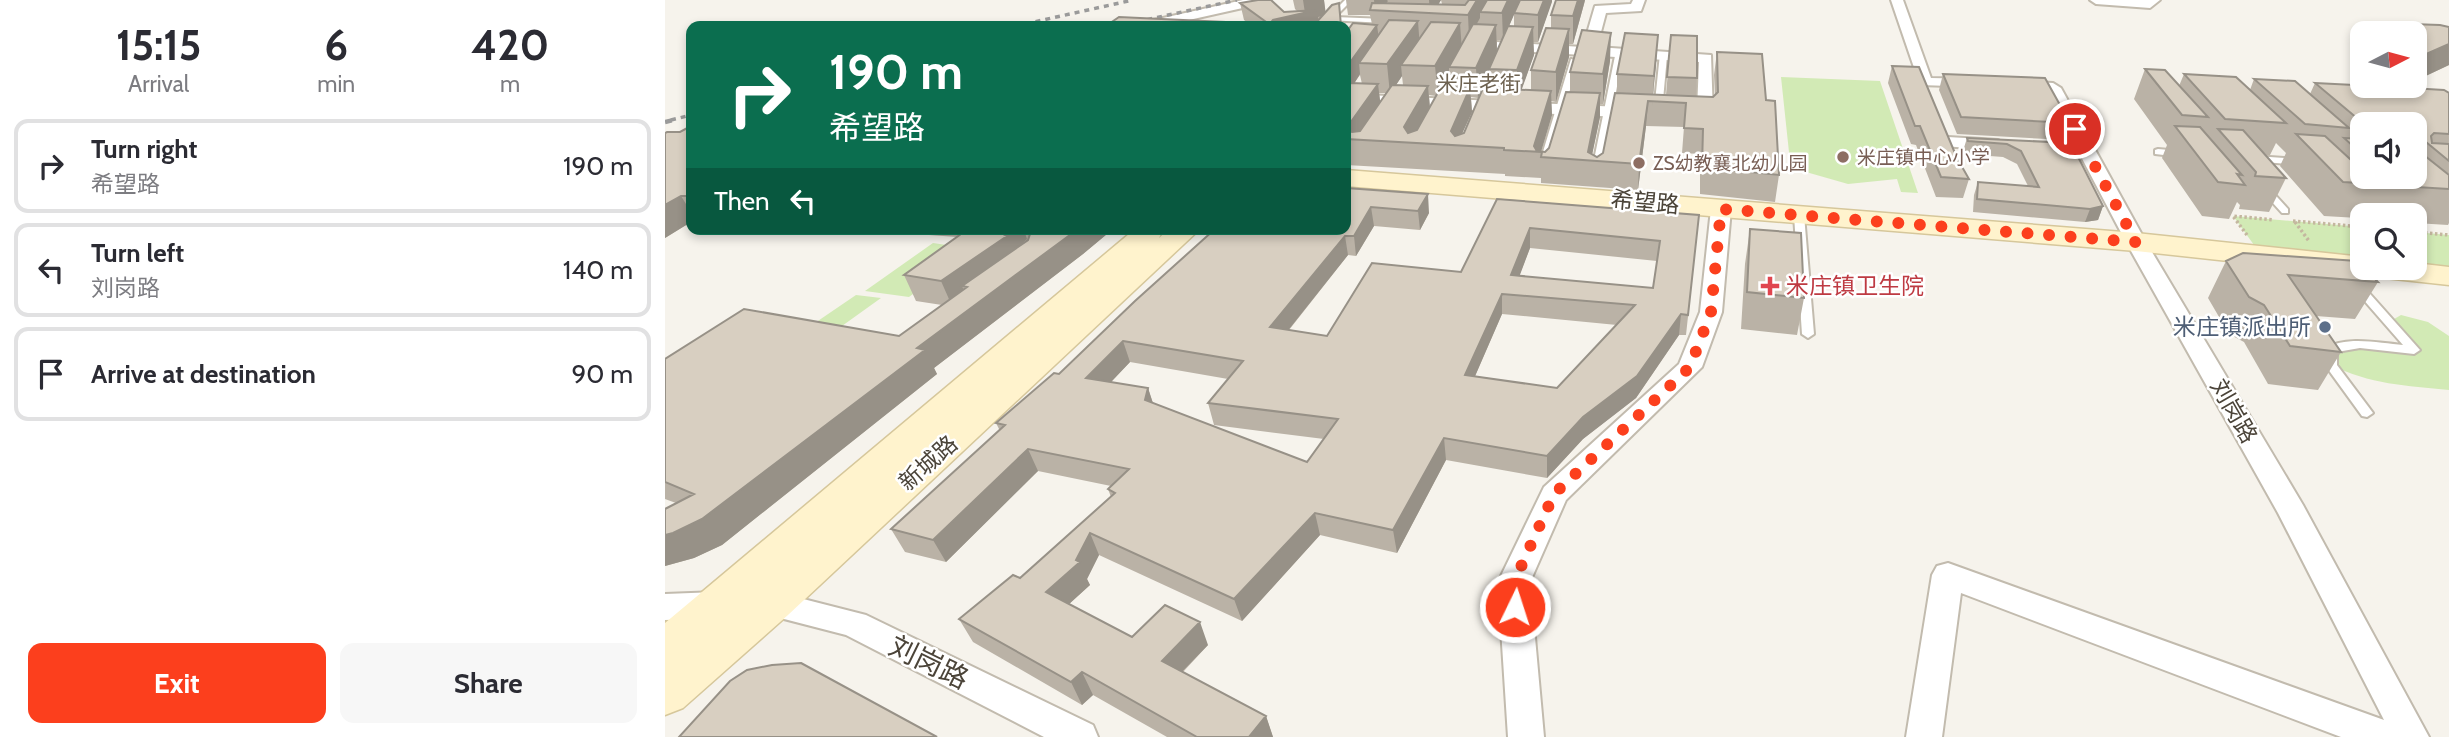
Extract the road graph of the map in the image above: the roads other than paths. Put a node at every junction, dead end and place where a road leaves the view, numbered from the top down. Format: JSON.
{"nodes":[{"id":1,"x":1260,"y":0,"type":"edge"},
{"id":2,"x":1349,"y":0,"type":"edge"},
{"id":3,"x":1639,"y":0,"type":"edge"},
{"id":4,"x":1898,"y":0,"type":"edge"},
{"id":5,"x":2096,"y":0,"type":"edge"},
{"id":6,"x":2154,"y":0,"type":"edge"},
{"id":7,"x":1325,"y":8,"type":"edge"},
{"id":8,"x":1387,"y":10,"type":"edge"},
{"id":9,"x":1334,"y":18,"type":"junction"},
{"id":10,"x":1379,"y":20,"type":"junction"},
{"id":11,"x":1168,"y":21,"type":"edge"},
{"id":12,"x":1321,"y":21,"type":"edge"},
{"id":13,"x":1393,"y":21,"type":"edge"},
{"id":14,"x":1351,"y":23,"type":"edge"},
{"id":15,"x":1369,"y":27,"type":"edge"},
{"id":16,"x":1444,"y":43,"type":"edge"},
{"id":17,"x":1583,"y":51,"type":"junction"},
{"id":18,"x":1619,"y":53,"type":"junction"},
{"id":19,"x":1663,"y":56,"type":"junction"},
{"id":20,"x":1351,"y":98,"type":"edge"},
{"id":21,"x":1560,"y":109,"type":"junction"},
{"id":22,"x":1608,"y":111,"type":"junction"},
{"id":23,"x":1670,"y":114,"type":"junction"},
{"id":24,"x":2017,"y":146,"type":"edge"},
{"id":25,"x":2158,"y":152,"type":"dead end"},
{"id":26,"x":2275,"y":152,"type":"edge"},
{"id":27,"x":2190,"y":154,"type":"edge"},
{"id":28,"x":2249,"y":159,"type":"edge"},
{"id":29,"x":2285,"y":161,"type":"junction"},
{"id":30,"x":1956,"y":162,"type":"edge"},
{"id":31,"x":2311,"y":163,"type":"edge"},
{"id":32,"x":1542,"y":173,"type":"edge"},
{"id":33,"x":1351,"y":178,"type":"edge"},
{"id":34,"x":1595,"y":178,"type":"edge"},
{"id":35,"x":2261,"y":184,"type":"edge"},
{"id":36,"x":1721,"y":209,"type":"junction"},
{"id":37,"x":2285,"y":211,"type":"dead end"},
{"id":38,"x":1800,"y":215,"type":"junction"},
{"id":39,"x":1145,"y":235,"type":"edge"},
{"id":40,"x":1179,"y":235,"type":"edge"},
{"id":41,"x":2136,"y":242,"type":"junction"},
{"id":42,"x":2350,"y":265,"type":"edge"},
{"id":43,"x":2427,"y":274,"type":"edge"},
{"id":44,"x":2449,"y":276,"type":"edge"},
{"id":45,"x":2361,"y":280,"type":"edge"},
{"id":46,"x":1808,"y":334,"type":"dead end"},
{"id":47,"x":2367,"y":413,"type":"dead end"},
{"id":48,"x":772,"y":602,"type":"junction"},
{"id":49,"x":719,"y":604,"type":"junction"},
{"id":50,"x":665,"y":607,"type":"edge"},
{"id":51,"x":665,"y":650,"type":"edge"},
{"id":52,"x":665,"y":692,"type":"edge"},
{"id":53,"x":1080,"y":737,"type":"edge"},
{"id":54,"x":1526,"y":737,"type":"edge"},
{"id":55,"x":1924,"y":737,"type":"edge"},
{"id":56,"x":2384,"y":737,"type":"edge"},
{"id":57,"x":2411,"y":737,"type":"edge"}],
"edges":[{"from":1,"to":11,"type":"street"},
{"from":2,"to":9,"type":"lane"},
{"from":3,"to":17,"type":"street"},
{"from":4,"to":41,"type":"street","name":"刘岗路"},
{"from":5,"to":6,"type":"street"},
{"from":7,"to":9,"type":"lane"},
{"from":8,"to":10,"type":"lane"},
{"from":9,"to":10,"type":"lane"},
{"from":9,"to":12,"type":"lane"},
{"from":10,"to":13,"type":"lane"},
{"from":14,"to":15,"type":"lane"},
{"from":16,"to":17,"type":"street"},
{"from":17,"to":18,"type":"street"},
{"from":17,"to":21,"type":"lane"},
{"from":18,"to":19,"type":"street"},
{"from":18,"to":22,"type":"lane"},
{"from":19,"to":23,"type":"lane"},
{"from":19,"to":23,"type":"street"},
{"from":20,"to":21,"type":"street"},
{"from":21,"to":22,"type":"street"},
{"from":21,"to":32,"type":"lane"},
{"from":22,"to":23,"type":"street"},
{"from":22,"to":34,"type":"lane"},
{"from":24,"to":30,"type":"street"},
{"from":25,"to":27,"type":"lane"},
{"from":26,"to":29,"type":"lane"},
{"from":28,"to":29,"type":"lane"},
{"from":29,"to":31,"type":"lane"},
{"from":33,"to":36,"type":"main road","name":"希望路"},
{"from":35,"to":37,"type":"lane"},
{"from":36,"to":38,"type":"main road","name":"希望路"},
{"from":36,"to":54,"type":"street"},
{"from":38,"to":41,"type":"main road","name":"希望路"},
{"from":38,"to":46,"type":"lane"},
{"from":39,"to":49,"type":"main road","name":"新城路"},
{"from":40,"to":48,"type":"main road","name":"新城路"},
{"from":41,"to":42,"type":"main road","name":"希望路"},
{"from":41,"to":57,"type":"street","name":"刘岗路"},
{"from":43,"to":44,"type":"main road"},
{"from":45,"to":47,"type":"lane"},
{"from":48,"to":49,"type":"street","name":"刘岗路"},
{"from":48,"to":52,"type":"main road","name":"新城路"},
{"from":48,"to":53,"type":"street","name":"刘岗路"},
{"from":49,"to":50,"type":"street","name":"刘岗路"},
{"from":49,"to":51,"type":"main road","name":"新城路"},
{"from":55,"to":56,"type":"street"}]}
